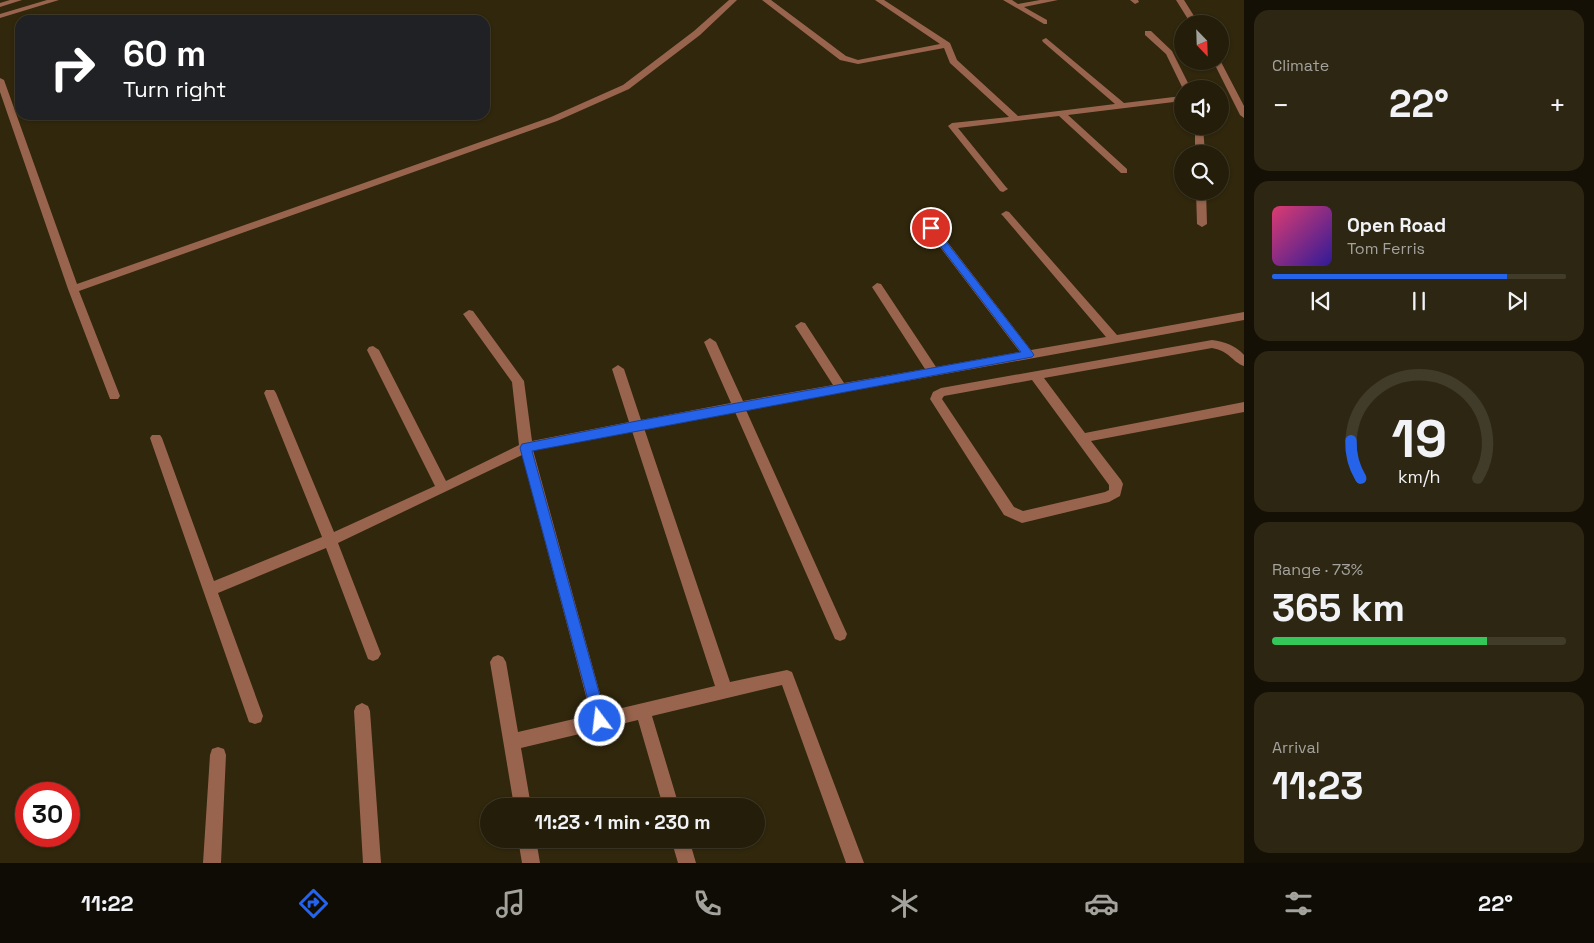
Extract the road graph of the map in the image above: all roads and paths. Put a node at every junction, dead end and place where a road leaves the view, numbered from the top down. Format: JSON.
{"nodes":[{"id":1,"x":18,"y":0,"type":"edge"},
{"id":2,"x":55,"y":0,"type":"edge"},
{"id":3,"x":733,"y":0,"type":"edge"},
{"id":4,"x":766,"y":0,"type":"edge"},
{"id":5,"x":879,"y":0,"type":"edge"},
{"id":6,"x":1007,"y":0,"type":"edge"},
{"id":7,"x":1054,"y":0,"type":"edge"},
{"id":8,"x":1180,"y":0,"type":"edge"},
{"id":9,"x":0,"y":5,"type":"edge"},
{"id":10,"x":1017,"y":6,"type":"junction"},
{"id":11,"x":1189,"y":15,"type":"edge"},
{"id":12,"x":0,"y":16,"type":"edge"},
{"id":13,"x":1044,"y":22,"type":"dead end"},
{"id":14,"x":1148,"y":33,"type":"dead end"},
{"id":15,"x":1046,"y":40,"type":"dead end"},
{"id":16,"x":947,"y":45,"type":"junction"},
{"id":17,"x":1221,"y":70,"type":"edge"},
{"id":18,"x":0,"y":80,"type":"edge"},
{"id":19,"x":1182,"y":80,"type":"edge"},
{"id":20,"x":1233,"y":93,"type":"junction"},
{"id":21,"x":1229,"y":94,"type":"edge"},
{"id":22,"x":1174,"y":100,"type":"edge"},
{"id":23,"x":1123,"y":106,"type":"junction"},
{"id":24,"x":1062,"y":114,"type":"junction"},
{"id":25,"x":1244,"y":115,"type":"edge"},
{"id":26,"x":1017,"y":119,"type":"junction"},
{"id":27,"x":1124,"y":171,"type":"dead end"},
{"id":28,"x":1003,"y":189,"type":"dead end"},
{"id":29,"x":1201,"y":200,"type":"edge"},
{"id":30,"x":1006,"y":214,"type":"dead end"},
{"id":31,"x":1202,"y":224,"type":"dead end"},
{"id":32,"x":931,"y":228,"type":"dead end"},
{"id":33,"x":877,"y":287,"type":"dead end"},
{"id":34,"x":73,"y":289,"type":"junction"},
{"id":35,"x":469,"y":314,"type":"dead end"},
{"id":36,"x":1244,"y":316,"type":"edge"},
{"id":37,"x":802,"y":326,"type":"dead end"},
{"id":38,"x":1114,"y":339,"type":"junction"},
{"id":39,"x":710,"y":342,"type":"dead end"},
{"id":40,"x":373,"y":350,"type":"dead end"},
{"id":41,"x":1029,"y":355,"type":"junction"},
{"id":42,"x":1244,"y":362,"type":"edge"},
{"id":43,"x":618,"y":368,"type":"dead end"},
{"id":44,"x":933,"y":372,"type":"junction"},
{"id":45,"x":1036,"y":376,"type":"junction"},
{"id":46,"x":841,"y":389,"type":"junction"},
{"id":47,"x":270,"y":393,"type":"dead end"},
{"id":48,"x":114,"y":396,"type":"dead end"},
{"id":49,"x":740,"y":407,"type":"junction"},
{"id":50,"x":1244,"y":408,"type":"edge"},
{"id":51,"x":637,"y":425,"type":"junction"},
{"id":52,"x":156,"y":438,"type":"dead end"},
{"id":53,"x":1083,"y":438,"type":"junction"},
{"id":54,"x":526,"y":448,"type":"junction"},
{"id":55,"x":443,"y":488,"type":"junction"},
{"id":56,"x":330,"y":540,"type":"junction"},
{"id":57,"x":209,"y":590,"type":"junction"},
{"id":58,"x":840,"y":634,"type":"dead end"},
{"id":59,"x":373,"y":654,"type":"dead end"},
{"id":60,"x":498,"y":662,"type":"dead end"},
{"id":61,"x":725,"y":691,"type":"junction"},
{"id":62,"x":362,"y":710,"type":"dead end"},
{"id":63,"x":643,"y":711,"type":"junction"},
{"id":64,"x":256,"y":716,"type":"dead end"},
{"id":65,"x":600,"y":721,"type":"junction"},
{"id":66,"x":512,"y":742,"type":"junction"},
{"id":67,"x":218,"y":755,"type":"dead end"},
{"id":68,"x":521,"y":798,"type":"edge"},
{"id":69,"x":669,"y":798,"type":"edge"},
{"id":70,"x":528,"y":848,"type":"edge"},
{"id":71,"x":683,"y":848,"type":"edge"},
{"id":72,"x":212,"y":863,"type":"edge"},
{"id":73,"x":372,"y":863,"type":"edge"},
{"id":74,"x":531,"y":863,"type":"edge"},
{"id":75,"x":687,"y":863,"type":"edge"},
{"id":76,"x":854,"y":863,"type":"edge"}],
"edges":[{"from":1,"to":9,"type":"street"},
{"from":2,"to":12,"type":"street"},
{"from":3,"to":34,"type":"street"},
{"from":4,"to":16,"type":"street"},
{"from":5,"to":16,"type":"street"},
{"from":6,"to":10,"type":"street"},
{"from":7,"to":10,"type":"street"},
{"from":8,"to":11,"type":"street"},
{"from":10,"to":13,"type":"street"},
{"from":14,"to":19,"type":"street"},
{"from":15,"to":23,"type":"street"},
{"from":16,"to":26,"type":"street"},
{"from":17,"to":20,"type":"street"},
{"from":18,"to":34,"type":"street"},
{"from":20,"to":21,"type":"street"},
{"from":20,"to":25,"type":"street"},
{"from":22,"to":23,"type":"street"},
{"from":23,"to":24,"type":"street"},
{"from":24,"to":26,"type":"street"},
{"from":24,"to":27,"type":"street"},
{"from":26,"to":28,"type":"street"},
{"from":29,"to":31,"type":"street"},
{"from":30,"to":38,"type":"street"},
{"from":32,"to":41,"type":"street"},
{"from":33,"to":44,"type":"street"},
{"from":34,"to":48,"type":"street"},
{"from":35,"to":54,"type":"street"},
{"from":36,"to":38,"type":"street"},
{"from":37,"to":46,"type":"street"},
{"from":38,"to":41,"type":"street"},
{"from":39,"to":49,"type":"street"},
{"from":40,"to":55,"type":"street"},
{"from":41,"to":44,"type":"street"},
{"from":42,"to":45,"type":"street"},
{"from":43,"to":51,"type":"street"},
{"from":44,"to":46,"type":"street"},
{"from":45,"to":53,"type":"street"},
{"from":45,"to":53,"type":"street"},
{"from":46,"to":49,"type":"street"},
{"from":47,"to":56,"type":"street"},
{"from":49,"to":51,"type":"street"},
{"from":49,"to":58,"type":"street"},
{"from":50,"to":53,"type":"street"},
{"from":51,"to":54,"type":"street"},
{"from":51,"to":61,"type":"street"},
{"from":52,"to":57,"type":"street"},
{"from":54,"to":55,"type":"street"},
{"from":54,"to":65,"type":"street"},
{"from":55,"to":56,"type":"street"},
{"from":56,"to":57,"type":"street"},
{"from":56,"to":59,"type":"street"},
{"from":57,"to":64,"type":"street"},
{"from":60,"to":66,"type":"street"},
{"from":61,"to":63,"type":"street"},
{"from":61,"to":76,"type":"street"},
{"from":62,"to":73,"type":"street"},
{"from":63,"to":65,"type":"street"},
{"from":63,"to":69,"type":"street"},
{"from":65,"to":66,"type":"street"},
{"from":66,"to":68,"type":"street"},
{"from":67,"to":72,"type":"street"},
{"from":70,"to":74,"type":"street"},
{"from":71,"to":75,"type":"street"}]}
